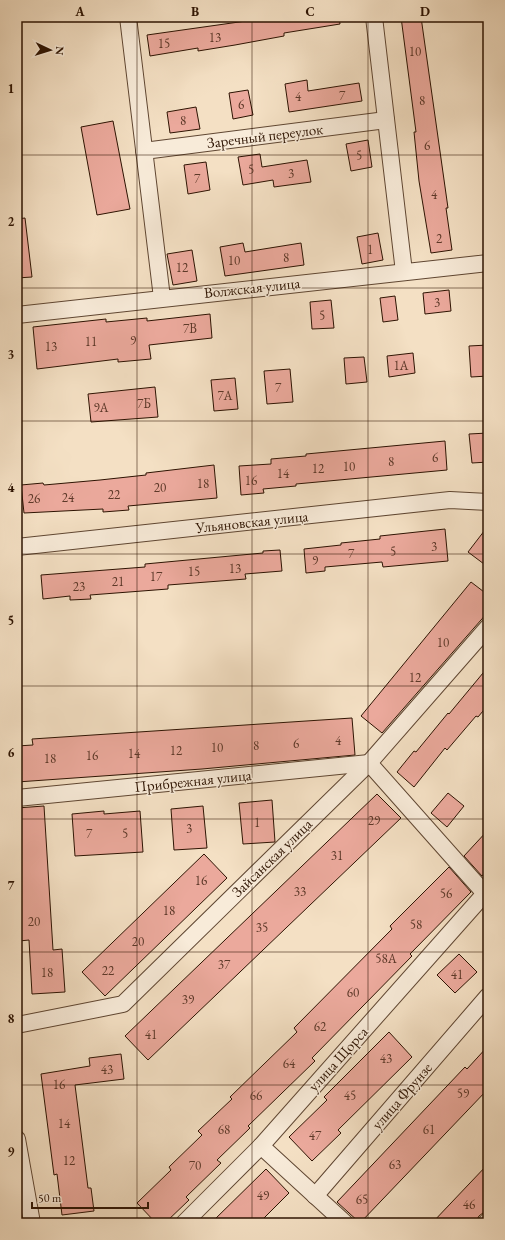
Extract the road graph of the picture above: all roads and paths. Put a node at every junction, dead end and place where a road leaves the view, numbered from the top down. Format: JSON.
{"nodes":[{"id":1,"x":128,"y":17,"type":"edge"},
{"id":2,"x":374,"y":17,"type":"edge"},
{"id":3,"x":386,"y":120,"type":"junction"},
{"id":4,"x":144,"y":151,"type":"junction"},
{"id":5,"x":488,"y":263,"type":"edge"},
{"id":6,"x":404,"y":272,"type":"junction"},
{"id":7,"x":162,"y":298,"type":"junction"},
{"id":8,"x":17,"y":315,"type":"edge"},
{"id":9,"x":488,"y":502,"type":"edge"},
{"id":10,"x":17,"y":547,"type":"edge"},
{"id":11,"x":488,"y":627,"type":"edge"},
{"id":12,"x":369,"y":763,"type":"junction"},
{"id":13,"x":17,"y":798,"type":"edge"},
{"id":14,"x":487,"y":894,"type":"edge"},
{"id":15,"x":488,"y":996,"type":"edge"},
{"id":16,"x":17,"y":1025,"type":"edge"},
{"id":17,"x":17,"y":1138,"type":"edge"},
{"id":18,"x":260,"y":1146,"type":"junction"},
{"id":19,"x":315,"y":1196,"type":"junction"},
{"id":20,"x":32,"y":1223,"type":"edge"},
{"id":21,"x":184,"y":1223,"type":"edge"},
{"id":22,"x":345,"y":1223,"type":"edge"}],
"edges":[{"from":1,"to":4,"type":"street"},
{"from":2,"to":3,"type":"street"},
{"from":3,"to":4,"type":"street","name":"Заречный переулок"},
{"from":3,"to":6,"type":"street"},
{"from":4,"to":7,"type":"street"},
{"from":5,"to":6,"type":"street","name":"Волжская улица"},
{"from":6,"to":7,"type":"street","name":"Волжская улица"},
{"from":7,"to":8,"type":"street","name":"Волжская улица"},
{"from":9,"to":10,"type":"street","name":"Ульяновская улица"},
{"from":11,"to":12,"type":"street","name":"Зайсанская улица"},
{"from":12,"to":13,"type":"street","name":"Прибрежная улица"},
{"from":12,"to":14,"type":"street"},
{"from":12,"to":16,"type":"street","name":"Зайсанская улица"},
{"from":14,"to":18,"type":"street","name":"улица Щорса"},
{"from":15,"to":19,"type":"street","name":"улица Фрунзе"},
{"from":17,"to":20,"type":"street"},
{"from":18,"to":19,"type":"street"},
{"from":18,"to":21,"type":"street","name":"улица Щорса"},
{"from":19,"to":22,"type":"street"}]}
